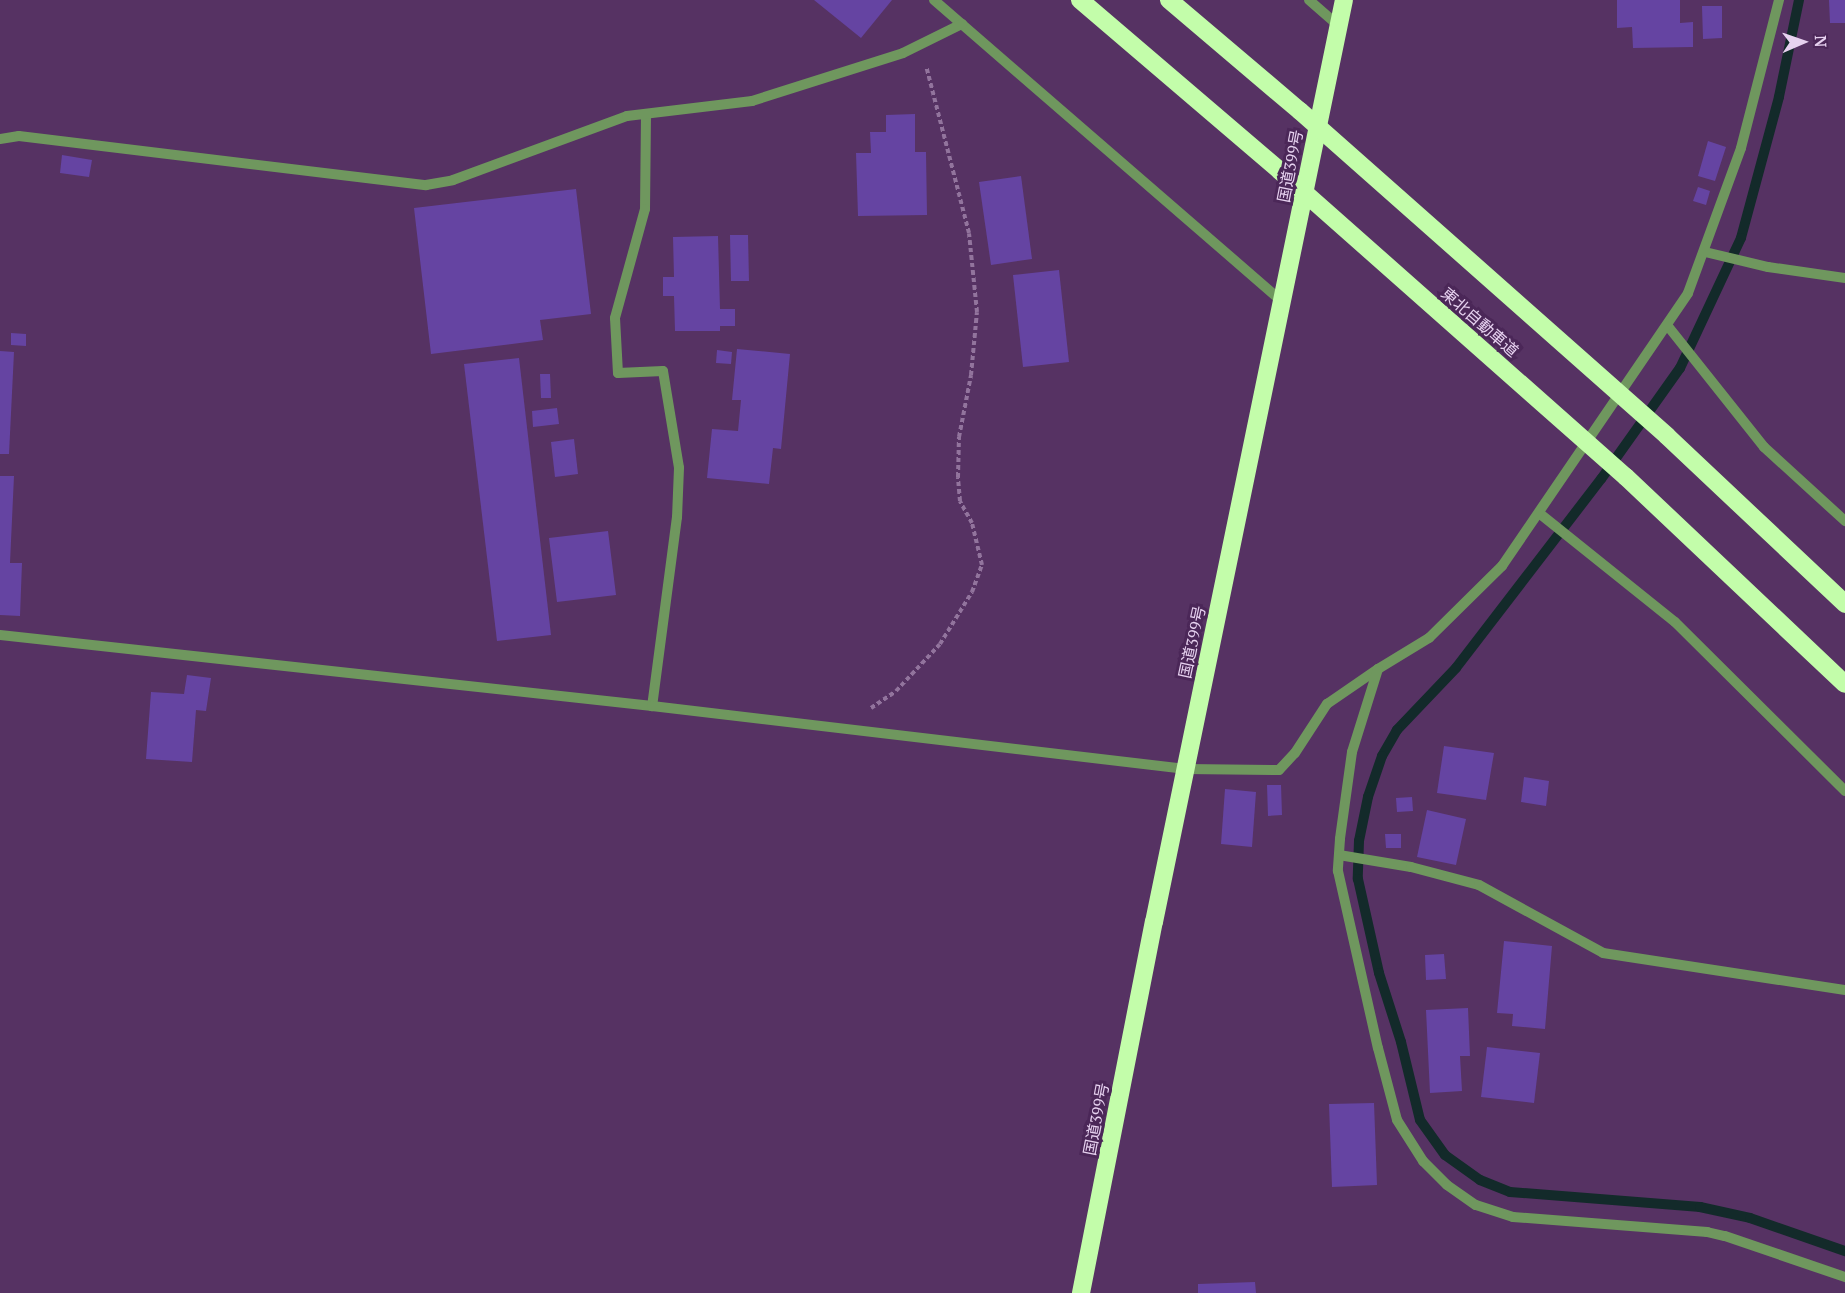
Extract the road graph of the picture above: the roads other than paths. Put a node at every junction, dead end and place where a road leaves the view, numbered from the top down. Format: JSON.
{"nodes":[{"id":1,"x":934,"y":0,"type":"edge"},
{"id":2,"x":1080,"y":0,"type":"edge"},
{"id":3,"x":1169,"y":0,"type":"edge"},
{"id":4,"x":1309,"y":0,"type":"edge"},
{"id":5,"x":1344,"y":0,"type":"edge"},
{"id":6,"x":1779,"y":0,"type":"edge"},
{"id":7,"x":962,"y":24,"type":"junction"},
{"id":8,"x":1338,"y":25,"type":"junction"},
{"id":9,"x":646,"y":114,"type":"junction"},
{"id":10,"x":0,"y":139,"type":"edge"},
{"id":11,"x":1705,"y":252,"type":"junction"},
{"id":12,"x":1845,"y":278,"type":"edge"},
{"id":13,"x":1283,"y":302,"type":"junction"},
{"id":14,"x":1667,"y":325,"type":"junction"},
{"id":15,"x":1539,"y":513,"type":"junction"},
{"id":16,"x":1845,"y":521,"type":"edge"},
{"id":17,"x":1845,"y":604,"type":"edge"},
{"id":18,"x":0,"y":635,"type":"edge"},
{"id":19,"x":1378,"y":669,"type":"junction"},
{"id":20,"x":1845,"y":684,"type":"edge"},
{"id":21,"x":652,"y":706,"type":"junction"},
{"id":22,"x":1186,"y":769,"type":"junction"},
{"id":23,"x":1845,"y":791,"type":"edge"},
{"id":24,"x":1339,"y":855,"type":"junction"},
{"id":25,"x":1845,"y":990,"type":"edge"},
{"id":26,"x":1845,"y":1277,"type":"edge"},
{"id":27,"x":1082,"y":1293,"type":"edge"}],
"edges":[{"from":1,"to":7,"type":"street"},
{"from":2,"to":20,"type":"highway","name":"東北自動車道","bridge":true},
{"from":3,"to":17,"type":"highway","bridge":true},
{"from":4,"to":8,"type":"street"},
{"from":5,"to":8,"type":"highway","name":"国道399号"},
{"from":6,"to":11,"type":"street"},
{"from":7,"to":9,"type":"street"},
{"from":7,"to":13,"type":"street"},
{"from":8,"to":13,"type":"highway","name":"国道399号"},
{"from":9,"to":10,"type":"street"},
{"from":9,"to":21,"type":"street"},
{"from":11,"to":12,"type":"street"},
{"from":11,"to":14,"type":"street"},
{"from":13,"to":22,"type":"highway","name":"国道399号"},
{"from":14,"to":15,"type":"street"},
{"from":14,"to":16,"type":"street"},
{"from":15,"to":19,"type":"street"},
{"from":15,"to":23,"type":"street"},
{"from":18,"to":21,"type":"street"},
{"from":19,"to":22,"type":"street"},
{"from":19,"to":24,"type":"street"},
{"from":21,"to":22,"type":"street"},
{"from":22,"to":27,"type":"highway","name":"国道399号"},
{"from":24,"to":25,"type":"street"},
{"from":24,"to":26,"type":"street"}]}
